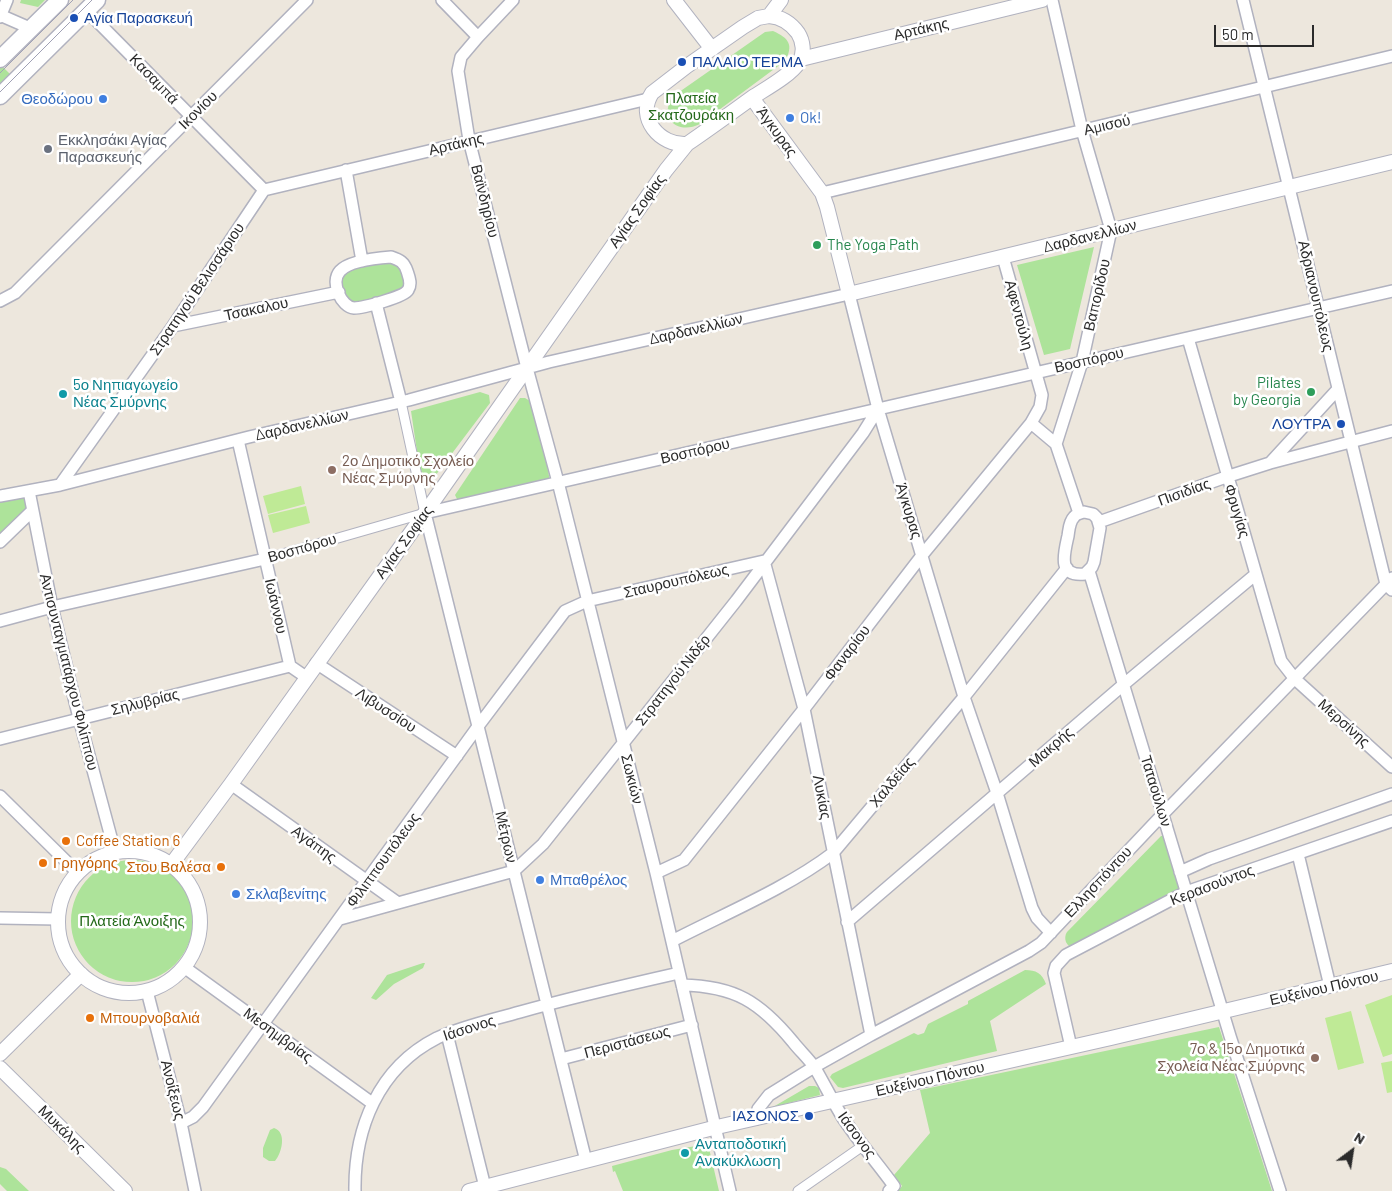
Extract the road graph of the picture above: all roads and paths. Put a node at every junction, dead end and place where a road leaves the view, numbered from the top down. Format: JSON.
{"nodes":[{"id":1,"x":7,"y":0,"type":"edge"},
{"id":2,"x":60,"y":0,"type":"edge"},
{"id":3,"x":307,"y":0,"type":"edge"},
{"id":4,"x":442,"y":0,"type":"edge"},
{"id":5,"x":513,"y":0,"type":"edge"},
{"id":6,"x":674,"y":0,"type":"edge"},
{"id":7,"x":781,"y":0,"type":"edge"},
{"id":8,"x":1042,"y":0,"type":"edge"},
{"id":9,"x":1052,"y":0,"type":"edge"},
{"id":10,"x":1243,"y":0,"type":"edge"},
{"id":11,"x":92,"y":5,"type":"edge"},
{"id":12,"x":0,"y":16,"type":"edge"},
{"id":13,"x":769,"y":16,"type":"junction"},
{"id":14,"x":32,"y":29,"type":"junction"},
{"id":15,"x":478,"y":37,"type":"junction"},
{"id":16,"x":712,"y":48,"type":"junction"},
{"id":17,"x":1392,"y":56,"type":"edge"},
{"id":18,"x":0,"y":59,"type":"edge"},
{"id":19,"x":801,"y":59,"type":"junction"},
{"id":20,"x":1265,"y":87,"type":"junction"},
{"id":21,"x":0,"y":96,"type":"edge"},
{"id":22,"x":752,"y":98,"type":"junction"},
{"id":23,"x":648,"y":99,"type":"junction"},
{"id":24,"x":191,"y":117,"type":"junction"},
{"id":25,"x":1082,"y":130,"type":"junction"},
{"id":26,"x":470,"y":140,"type":"junction"},
{"id":27,"x":687,"y":144,"type":"junction"},
{"id":28,"x":1392,"y":162,"type":"edge"},
{"id":29,"x":346,"y":170,"type":"junction"},
{"id":30,"x":1290,"y":187,"type":"junction"},
{"id":31,"x":264,"y":190,"type":"junction"},
{"id":32,"x":822,"y":193,"type":"junction"},
{"id":33,"x":1111,"y":230,"type":"junction"},
{"id":34,"x":1003,"y":257,"type":"junction"},
{"id":35,"x":362,"y":261,"type":"junction"},
{"id":36,"x":1392,"y":291,"type":"edge"},
{"id":37,"x":339,"y":292,"type":"junction"},
{"id":38,"x":848,"y":294,"type":"junction"},
{"id":39,"x":0,"y":301,"type":"edge"},
{"id":40,"x":376,"y":303,"type":"junction"},
{"id":41,"x":1320,"y":307,"type":"junction"},
{"id":42,"x":173,"y":326,"type":"junction"},
{"id":43,"x":1188,"y":338,"type":"junction"},
{"id":44,"x":1082,"y":362,"type":"junction"},
{"id":45,"x":527,"y":368,"type":"junction"},
{"id":46,"x":1035,"y":373,"type":"junction"},
{"id":47,"x":1338,"y":389,"type":"junction"},
{"id":48,"x":401,"y":402,"type":"junction"},
{"id":49,"x":878,"y":409,"type":"junction"},
{"id":50,"x":1031,"y":423,"type":"junction"},
{"id":51,"x":1392,"y":431,"type":"edge"},
{"id":52,"x":238,"y":440,"type":"junction"},
{"id":53,"x":1351,"y":441,"type":"junction"},
{"id":54,"x":1056,"y":444,"type":"junction"},
{"id":55,"x":1270,"y":463,"type":"junction"},
{"id":56,"x":1226,"y":477,"type":"junction"},
{"id":57,"x":558,"y":482,"type":"junction"},
{"id":58,"x":60,"y":485,"type":"junction"},
{"id":59,"x":29,"y":491,"type":"junction"},
{"id":60,"x":0,"y":496,"type":"edge"},
{"id":61,"x":32,"y":511,"type":"junction"},
{"id":62,"x":425,"y":513,"type":"junction"},
{"id":63,"x":1079,"y":513,"type":"junction"},
{"id":64,"x":1099,"y":522,"type":"junction"},
{"id":65,"x":0,"y":542,"type":"edge"},
{"id":66,"x":923,"y":554,"type":"junction"},
{"id":67,"x":265,"y":559,"type":"junction"},
{"id":68,"x":764,"y":561,"type":"junction"},
{"id":69,"x":1067,"y":568,"type":"junction"},
{"id":70,"x":1089,"y":571,"type":"junction"},
{"id":71,"x":1256,"y":574,"type":"junction"},
{"id":72,"x":1390,"y":584,"type":"edge"},
{"id":73,"x":587,"y":601,"type":"junction"},
{"id":74,"x":52,"y":608,"type":"junction"},
{"id":75,"x":0,"y":621,"type":"edge"},
{"id":76,"x":316,"y":663,"type":"junction"},
{"id":77,"x":290,"y":666,"type":"junction"},
{"id":78,"x":306,"y":677,"type":"junction"},
{"id":79,"x":1295,"y":679,"type":"junction"},
{"id":80,"x":1123,"y":685,"type":"junction"},
{"id":81,"x":964,"y":697,"type":"junction"},
{"id":82,"x":804,"y":709,"type":"junction"},
{"id":83,"x":79,"y":718,"type":"junction"},
{"id":84,"x":479,"y":724,"type":"junction"},
{"id":85,"x":0,"y":739,"type":"edge"},
{"id":86,"x":623,"y":743,"type":"junction"},
{"id":87,"x":457,"y":756,"type":"junction"},
{"id":88,"x":1392,"y":767,"type":"edge"},
{"id":89,"x":231,"y":784,"type":"junction"},
{"id":90,"x":997,"y":793,"type":"junction"},
{"id":91,"x":1392,"y":794,"type":"edge"},
{"id":92,"x":0,"y":796,"type":"edge"},
{"id":93,"x":1163,"y":814,"type":"junction"},
{"id":94,"x":1392,"y":821,"type":"edge"},
{"id":95,"x":115,"y":852,"type":"junction"},
{"id":96,"x":833,"y":853,"type":"junction"},
{"id":97,"x":1298,"y":854,"type":"junction"},
{"id":98,"x":171,"y":865,"type":"junction"},
{"id":99,"x":514,"y":871,"type":"junction"},
{"id":100,"x":1180,"y":872,"type":"junction"},
{"id":101,"x":78,"y":873,"type":"junction"},
{"id":102,"x":656,"y":873,"type":"junction"},
{"id":103,"x":367,"y":882,"type":"junction"},
{"id":104,"x":1186,"y":892,"type":"junction"},
{"id":105,"x":398,"y":903,"type":"junction"},
{"id":106,"x":0,"y":918,"type":"edge"},
{"id":107,"x":58,"y":919,"type":"junction"},
{"id":108,"x":340,"y":919,"type":"junction"},
{"id":109,"x":847,"y":922,"type":"junction"},
{"id":110,"x":1050,"y":933,"type":"junction"},
{"id":111,"x":672,"y":941,"type":"junction"},
{"id":112,"x":184,"y":967,"type":"junction"},
{"id":113,"x":1392,"y":971,"type":"edge"},
{"id":114,"x":679,"y":972,"type":"junction"},
{"id":115,"x":80,"y":974,"type":"junction"},
{"id":116,"x":682,"y":985,"type":"junction"},
{"id":117,"x":1330,"y":986,"type":"junction"},
{"id":118,"x":148,"y":991,"type":"junction"},
{"id":119,"x":547,"y":1004,"type":"junction"},
{"id":120,"x":1223,"y":1012,"type":"junction"},
{"id":121,"x":263,"y":1023,"type":"junction"},
{"id":122,"x":692,"y":1025,"type":"junction"},
{"id":123,"x":447,"y":1034,"type":"junction"},
{"id":124,"x":871,"y":1035,"type":"junction"},
{"id":125,"x":1071,"y":1048,"type":"junction"},
{"id":126,"x":0,"y":1054,"type":"edge"},
{"id":127,"x":561,"y":1059,"type":"junction"},
{"id":128,"x":814,"y":1067,"type":"junction"},
{"id":129,"x":0,"y":1068,"type":"edge"},
{"id":130,"x":834,"y":1101,"type":"junction"},
{"id":131,"x":372,"y":1103,"type":"junction"},
{"id":132,"x":756,"y":1119,"type":"junction"},
{"id":133,"x":181,"y":1123,"type":"junction"},
{"id":134,"x":717,"y":1127,"type":"junction"},
{"id":135,"x":864,"y":1145,"type":"junction"},
{"id":136,"x":586,"y":1161,"type":"junction"},
{"id":137,"x":892,"y":1188,"type":"edge"},
{"id":138,"x":486,"y":1189,"type":"edge"},
{"id":139,"x":125,"y":1191,"type":"edge"},
{"id":140,"x":195,"y":1191,"type":"edge"},
{"id":141,"x":355,"y":1191,"type":"edge"},
{"id":142,"x":469,"y":1191,"type":"edge"},
{"id":143,"x":730,"y":1191,"type":"edge"},
{"id":144,"x":798,"y":1191,"type":"edge"},
{"id":145,"x":1280,"y":1191,"type":"edge"}],
"edges":[{"from":1,"to":12,"type":"street"},
{"from":2,"to":14,"type":"main road"},
{"from":3,"to":24,"type":"street","name":"Ικονίου"},
{"from":4,"to":15,"type":"street"},
{"from":5,"to":15,"type":"street","name":"Βαϊνδηρίου"},
{"from":6,"to":16,"type":"street"},
{"from":7,"to":13,"type":"street"},
{"from":8,"to":19,"type":"street","name":"Αρτάκης"},
{"from":9,"to":25,"type":"street","name":"Βαπορίδου"},
{"from":10,"to":20,"type":"street","name":"Αδριανουπόλεως"},
{"from":11,"to":21,"type":"main road"},
{"from":11,"to":24,"type":"street","name":"Κασαμπά"},
{"from":12,"to":14,"type":"street"},
{"from":13,"to":16,"type":"street"},
{"from":13,"to":19,"type":"street"},
{"from":14,"to":18,"type":"main road"},
{"from":15,"to":26,"type":"street","name":"Βαϊνδηρίου"},
{"from":16,"to":23,"type":"street"},
{"from":17,"to":20,"type":"street","name":"Αμισού"},
{"from":19,"to":22,"type":"street","name":"Αγίας Σοφίας"},
{"from":20,"to":25,"type":"street","name":"Αμισού"},
{"from":20,"to":30,"type":"street","name":"Αδριανουπόλεως"},
{"from":22,"to":27,"type":"street","name":"Αγίας Σοφίας"},
{"from":22,"to":32,"type":"street","name":"Άγκυρας"},
{"from":23,"to":26,"type":"street","name":"Αρτάκης"},
{"from":23,"to":27,"type":"street"},
{"from":24,"to":31,"type":"street","name":"Κασαμπά"},
{"from":24,"to":39,"type":"street","name":"Ικονίου"},
{"from":25,"to":32,"type":"street","name":"Αμισού"},
{"from":25,"to":33,"type":"street","name":"Βαπορίδου"},
{"from":26,"to":29,"type":"street","name":"Αρτάκης"},
{"from":26,"to":45,"type":"street","name":"Βαϊνδηρίου"},
{"from":27,"to":45,"type":"street","name":"Αγίας Σοφίας"},
{"from":28,"to":30,"type":"street","name":"Δαρδανελλίων"},
{"from":29,"to":31,"type":"street","name":"Αρτάκης"},
{"from":29,"to":35,"type":"street"},
{"from":30,"to":33,"type":"street","name":"Δαρδανελλίων"},
{"from":30,"to":41,"type":"street","name":"Αδριανουπόλεως"},
{"from":31,"to":42,"type":"street","name":"Στρατηγού Βελισσάριου"},
{"from":32,"to":38,"type":"street","name":"Άγκυρας"},
{"from":33,"to":34,"type":"street","name":"Δαρδανελλίων"},
{"from":33,"to":44,"type":"street","name":"Βαπορίδου"},
{"from":34,"to":38,"type":"street","name":"Δαρδανελλίων"},
{"from":34,"to":46,"type":"street","name":"Αφεντούλη"},
{"from":35,"to":37,"type":"street"},
{"from":35,"to":40,"type":"street"},
{"from":36,"to":41,"type":"street","name":"Βοσπόρου"},
{"from":37,"to":40,"type":"street"},
{"from":37,"to":42,"type":"street","name":"Τσακαλου"},
{"from":38,"to":45,"type":"street","name":"Δαρδανελλίων"},
{"from":38,"to":49,"type":"street","name":"Άγκυρας"},
{"from":40,"to":48,"type":"street"},
{"from":41,"to":43,"type":"street","name":"Βοσπόρου"},
{"from":41,"to":47,"type":"street","name":"Αδριανουπόλεως"},
{"from":42,"to":58,"type":"street","name":"Στρατηγού Βελισσάριου"},
{"from":43,"to":44,"type":"street","name":"Βοσπόρου"},
{"from":43,"to":56,"type":"street","name":"Φρυγίας"},
{"from":44,"to":46,"type":"street","name":"Βοσπόρου"},
{"from":44,"to":54,"type":"street","name":"Βαπορίδου"},
{"from":45,"to":48,"type":"street","name":"Δαρδανελλίων"},
{"from":45,"to":57,"type":"street","name":"Σωκιών"},
{"from":45,"to":62,"type":"street","name":"Αγίας Σοφίας"},
{"from":46,"to":49,"type":"street","name":"Βοσπόρου"},
{"from":46,"to":50,"type":"street"},
{"from":47,"to":53,"type":"street","name":"Αδριανουπόλεως"},
{"from":47,"to":55,"type":"street","name":"Πισιδίας"},
{"from":48,"to":52,"type":"street","name":"Δαρδανελλίων"},
{"from":48,"to":62,"type":"street"},
{"from":49,"to":57,"type":"street","name":"Βοσπόρου"},
{"from":49,"to":66,"type":"street","name":"Άγκυρας"},
{"from":49,"to":68,"type":"street","name":"Στρατηγού Νιδέρ"},
{"from":50,"to":54,"type":"street"},
{"from":50,"to":66,"type":"street","name":"Φαναρίου"},
{"from":51,"to":53,"type":"street","name":"Πισιδίας"},
{"from":52,"to":58,"type":"street","name":"Δαρδανελλίων"},
{"from":52,"to":67,"type":"street","name":"Ιωάννου"},
{"from":53,"to":55,"type":"street","name":"Πισιδίας"},
{"from":53,"to":72,"type":"street","name":"Αδριανουπόλεως"},
{"from":54,"to":63,"type":"street"},
{"from":55,"to":56,"type":"street","name":"Πισιδίας"},
{"from":56,"to":64,"type":"street","name":"Πισιδίας"},
{"from":56,"to":71,"type":"street","name":"Φρυγίας"},
{"from":57,"to":62,"type":"street","name":"Βοσπόρου"},
{"from":57,"to":73,"type":"street","name":"Σωκιών"},
{"from":58,"to":59,"type":"street","name":"Δαρδανελλίων"},
{"from":59,"to":60,"type":"street","name":"Δαρδανελλίων"},
{"from":59,"to":61,"type":"street","name":"Αντισυνταγματάρχου Φιλίππου"},
{"from":61,"to":65,"type":"street"},
{"from":61,"to":74,"type":"street","name":"Αντισυνταγματάρχου Φιλίππου"},
{"from":62,"to":67,"type":"street","name":"Βοσπόρου"},
{"from":62,"to":76,"type":"street","name":"Αγίας Σοφίας"},
{"from":62,"to":84,"type":"street","name":"Μέτρων"},
{"from":63,"to":64,"type":"street"},
{"from":63,"to":69,"type":"street"},
{"from":64,"to":70,"type":"street"},
{"from":66,"to":81,"type":"street","name":"Άγκυρας"},
{"from":66,"to":82,"type":"street","name":"Φαναρίου"},
{"from":67,"to":74,"type":"street","name":"Βοσπόρου"},
{"from":67,"to":77,"type":"street","name":"Ιωάννου"},
{"from":68,"to":73,"type":"street","name":"Σταυρουπόλεως"},
{"from":68,"to":82,"type":"street","name":"Λυκίας"},
{"from":68,"to":86,"type":"street","name":"Στρατηγού Νιδέρ"},
{"from":69,"to":70,"type":"street"},
{"from":69,"to":81,"type":"street","name":"Χαλδείας"},
{"from":70,"to":80,"type":"street","name":"Ταταούλων"},
{"from":71,"to":79,"type":"street","name":"Φρυγίας"},
{"from":71,"to":80,"type":"street","name":"Μακρής"},
{"from":72,"to":79,"type":"street","name":"Ελλησπόντου"},
{"from":73,"to":84,"type":"street","name":"Φιλιππουπόλεως"},
{"from":73,"to":86,"type":"street","name":"Σωκιών"},
{"from":74,"to":75,"type":"street","name":"Βοσπόρου"},
{"from":74,"to":83,"type":"street","name":"Αντισυνταγματάρχου Φιλίππου"},
{"from":76,"to":78,"type":"street","name":"Αγίας Σοφίας"},
{"from":76,"to":87,"type":"street","name":"Λιβυσσίου"},
{"from":77,"to":78,"type":"street"},
{"from":77,"to":83,"type":"street","name":"Σηλυβρίας"},
{"from":78,"to":89,"type":"street","name":"Αγίας Σοφίας"},
{"from":79,"to":88,"type":"street","name":"Μερσίνης"},
{"from":79,"to":93,"type":"street","name":"Ελλησπόντου"},
{"from":80,"to":90,"type":"street","name":"Μακρής"},
{"from":80,"to":93,"type":"street","name":"Ταταούλων"},
{"from":81,"to":90,"type":"street","name":"Άγκυρας"},
{"from":81,"to":96,"type":"street","name":"Χαλδείας"},
{"from":82,"to":96,"type":"street","name":"Λυκίας"},
{"from":82,"to":102,"type":"street","name":"Φαναρίου"},
{"from":83,"to":85,"type":"street","name":"Σηλυβρίας"},
{"from":83,"to":95,"type":"street","name":"Αντισυνταγματάρχου Φιλίππου"},
{"from":84,"to":87,"type":"street","name":"Φιλιππουπόλεως"},
{"from":84,"to":99,"type":"street","name":"Μέτρων"},
{"from":86,"to":99,"type":"street","name":"Στρατηγού Νιδέρ"},
{"from":86,"to":102,"type":"street","name":"Σωκιών"},
{"from":87,"to":103,"type":"street","name":"Φιλιππουπόλεως"},
{"from":89,"to":98,"type":"street","name":"Αγίας Σοφίας"},
{"from":89,"to":103,"type":"street","name":"Αγάπης"},
{"from":90,"to":109,"type":"street","name":"Μακρής"},
{"from":90,"to":110,"type":"street","name":"Άγκυρας"},
{"from":91,"to":100,"type":"street","name":"Κερασούντος"},
{"from":92,"to":101,"type":"street"},
{"from":93,"to":100,"type":"street","name":"Ταταούλων"},
{"from":93,"to":110,"type":"street","name":"Ελλησπόντου"},
{"from":94,"to":97,"type":"street","name":"Κερασούντος"},
{"from":95,"to":98,"type":"street"},
{"from":95,"to":101,"type":"street"},
{"from":96,"to":109,"type":"street","name":"Λυκίας"},
{"from":96,"to":111,"type":"street","name":"Χαλδείας"},
{"from":97,"to":104,"type":"street","name":"Κερασούντος"},
{"from":97,"to":117,"type":"street"},
{"from":98,"to":112,"type":"street"},
{"from":99,"to":105,"type":"street","name":"Στρατηγού Νιδέρ"},
{"from":99,"to":119,"type":"street","name":"Μέτρων"},
{"from":100,"to":104,"type":"street","name":"Ταταούλων"},
{"from":101,"to":107,"type":"street"},
{"from":102,"to":111,"type":"street","name":"Σωκιών"},
{"from":103,"to":105,"type":"street","name":"Αγάπης"},
{"from":103,"to":108,"type":"street","name":"Φιλιππουπόλεως"},
{"from":104,"to":120,"type":"street","name":"Ταταούλων"},
{"from":104,"to":125,"type":"street","name":"Κερασούντος"},
{"from":105,"to":108,"type":"street","name":"Στρατηγού Νιδέρ"},
{"from":106,"to":107,"type":"street"},
{"from":107,"to":115,"type":"street"},
{"from":108,"to":121,"type":"street","name":"Φιλιππουπόλεως"},
{"from":109,"to":124,"type":"street","name":"Λυκίας"},
{"from":110,"to":124,"type":"street","name":"Ελλησπόντου"},
{"from":111,"to":114,"type":"street","name":"Σωκιών"},
{"from":112,"to":118,"type":"street"},
{"from":112,"to":121,"type":"street","name":"Μεσημβρίας"},
{"from":113,"to":117,"type":"street","name":"Ευξείνου Πόντου"},
{"from":114,"to":116,"type":"street","name":"Σωκιών"},
{"from":114,"to":119,"type":"street","name":"Ιάσονος"},
{"from":115,"to":118,"type":"street"},
{"from":115,"to":126,"type":"street"},
{"from":116,"to":122,"type":"street","name":"Σωκιών"},
{"from":116,"to":128,"type":"street","name":"Ιάσονος"},
{"from":117,"to":120,"type":"street","name":"Ευξείνου Πόντου"},
{"from":118,"to":133,"type":"street","name":"Ανοίξεως"},
{"from":119,"to":123,"type":"street","name":"Ιάσονος"},
{"from":119,"to":127,"type":"street","name":"Μέτρων"},
{"from":120,"to":125,"type":"street","name":"Ευξείνου Πόντου"},
{"from":120,"to":145,"type":"street","name":"Ταταούλων"},
{"from":121,"to":131,"type":"street","name":"Μεσημβρίας"},
{"from":121,"to":133,"type":"street","name":"Φιλιππουπόλεως"},
{"from":122,"to":127,"type":"street","name":"Περιστάσεως"},
{"from":122,"to":134,"type":"street","name":"Σωκιών"},
{"from":123,"to":131,"type":"street","name":"Ιάσονος"},
{"from":123,"to":138,"type":"street"},
{"from":124,"to":128,"type":"street","name":"Ελλησπόντου"},
{"from":125,"to":130,"type":"street","name":"Ευξείνου Πόντου"},
{"from":127,"to":136,"type":"street","name":"Μέτρων"},
{"from":128,"to":130,"type":"street","name":"Ιάσονος"},
{"from":128,"to":132,"type":"street","name":"Ελλησπόντου"},
{"from":129,"to":139,"type":"street","name":"Μυκάλης"},
{"from":130,"to":132,"type":"street","name":"Ευξείνου Πόντου"},
{"from":130,"to":135,"type":"street","name":"Ιάσονος"},
{"from":131,"to":141,"type":"street","name":"Ιάσονος"},
{"from":132,"to":134,"type":"street","name":"Ευξείνου Πόντου"},
{"from":133,"to":140,"type":"street","name":"Ανοίξεως"},
{"from":134,"to":136,"type":"street","name":"Ευξείνου Πόντου"},
{"from":134,"to":143,"type":"street","name":"Σωκιών"},
{"from":135,"to":137,"type":"street","name":"Ιάσονος"},
{"from":135,"to":144,"type":"street"},
{"from":136,"to":138,"type":"street","name":"Ευξείνου Πόντου"},
{"from":138,"to":142,"type":"street","name":"Ευξείνου Πόντου"}]}
